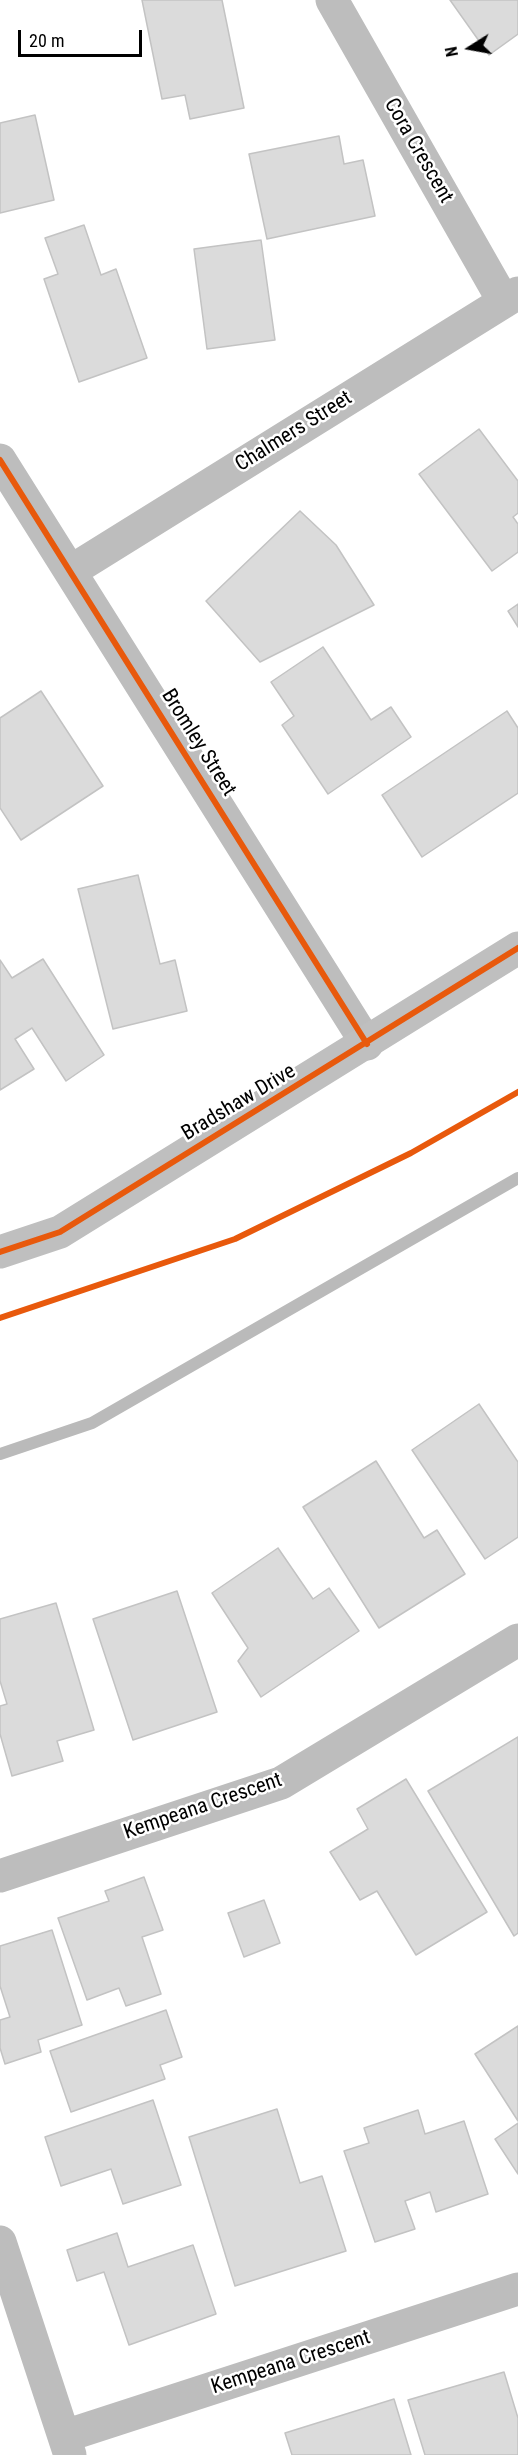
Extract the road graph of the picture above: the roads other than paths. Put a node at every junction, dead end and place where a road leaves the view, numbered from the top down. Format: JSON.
{"nodes":[{"id":1,"x":332,"y":0,"type":"edge"},
{"id":2,"x":511,"y":297,"type":"edge"},
{"id":3,"x":0,"y":460,"type":"edge"},
{"id":4,"x":71,"y":571,"type":"junction"},
{"id":5,"x":518,"y":948,"type":"edge"},
{"id":6,"x":367,"y":1044,"type":"junction"},
{"id":7,"x":0,"y":1252,"type":"edge"},
{"id":8,"x":518,"y":1640,"type":"edge"},
{"id":9,"x":0,"y":1876,"type":"edge"},
{"id":10,"x":0,"y":2242,"type":"edge"},
{"id":11,"x":518,"y":2289,"type":"edge"},
{"id":12,"x":68,"y":2446,"type":"edge"}],
"edges":[{"from":1,"to":2,"type":"street","name":"Cora Crescent"},
{"from":2,"to":4,"type":"street","name":"Chalmers Street"},
{"from":3,"to":4,"type":"street","name":"Bromley Street"},
{"from":4,"to":6,"type":"street","name":"Bromley Street"},
{"from":5,"to":6,"type":"street","name":"Bradshaw Drive"},
{"from":6,"to":7,"type":"street","name":"Bradshaw Drive"},
{"from":8,"to":9,"type":"street","name":"Kempeana Crescent"},
{"from":10,"to":12,"type":"street","name":"Kempeana Crescent"},
{"from":11,"to":12,"type":"street","name":"Kempeana Crescent"}]}
